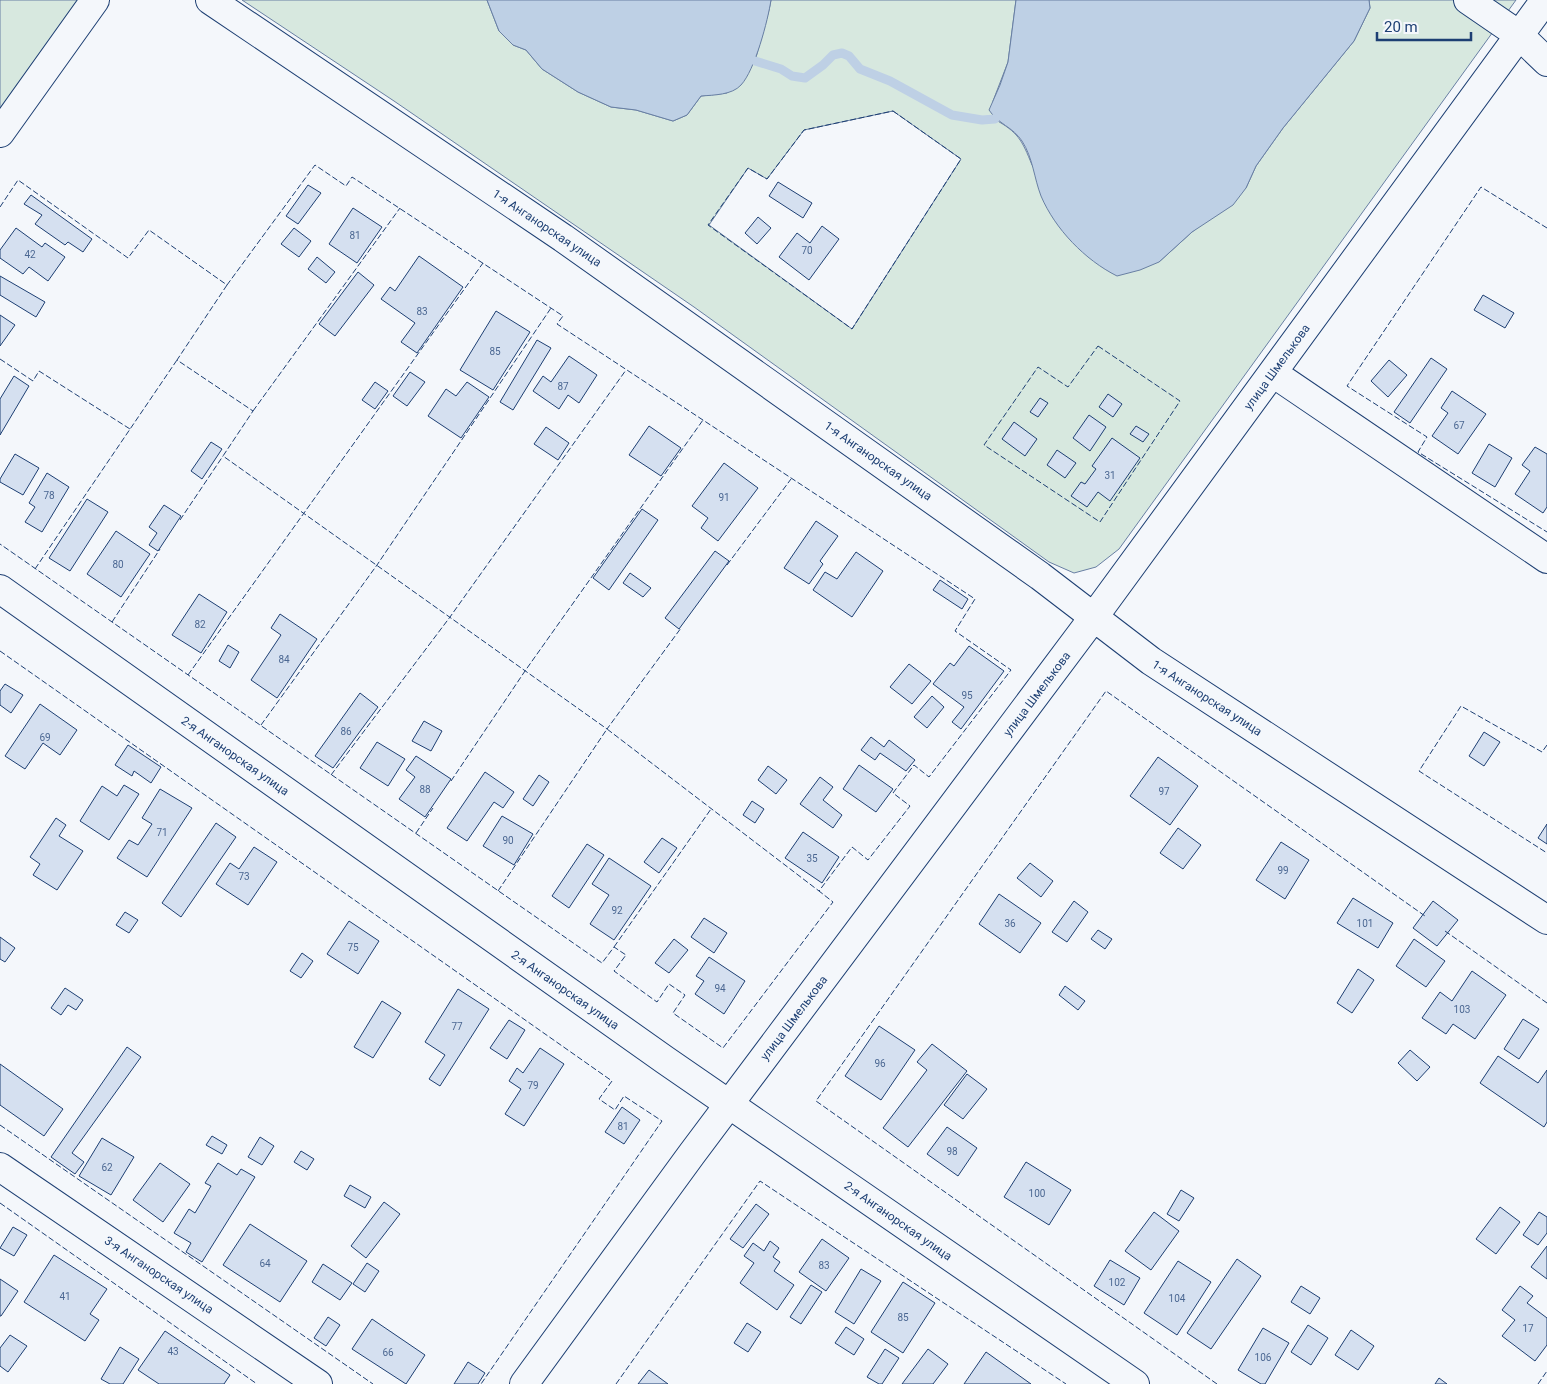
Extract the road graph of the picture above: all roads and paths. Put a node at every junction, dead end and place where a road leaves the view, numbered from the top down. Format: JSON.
{"nodes":[{"id":1,"x":95,"y":0,"type":"edge"},
{"id":2,"x":210,"y":0,"type":"edge"},
{"id":3,"x":1468,"y":0,"type":"edge"},
{"id":4,"x":1545,"y":0,"type":"edge"},
{"id":5,"x":1519,"y":35,"type":"junction"},
{"id":6,"x":1547,"y":62,"type":"edge"},
{"id":7,"x":0,"y":132,"type":"edge"},
{"id":8,"x":1272,"y":373,"type":"junction"},
{"id":9,"x":1547,"y":559,"type":"edge"},
{"id":10,"x":0,"y":590,"type":"edge"},
{"id":11,"x":1093,"y":618,"type":"junction"},
{"id":12,"x":1547,"y":920,"type":"edge"},
{"id":13,"x":730,"y":1104,"type":"junction"},
{"id":14,"x":0,"y":1166,"type":"edge"},
{"id":15,"x":318,"y":1384,"type":"edge"},
{"id":16,"x":524,"y":1384,"type":"edge"},
{"id":17,"x":1134,"y":1384,"type":"edge"}],
"edges":[{"from":1,"to":7,"type":"street"},
{"from":2,"to":11,"type":"street","name":"1-я Анганорская улица"},
{"from":3,"to":5,"type":"street"},
{"from":4,"to":5,"type":"street","name":"улица Шмелькова"},
{"from":5,"to":6,"type":"street"},
{"from":5,"to":8,"type":"street","name":"улица Шмелькова"},
{"from":8,"to":9,"type":"street"},
{"from":8,"to":11,"type":"street","name":"улица Шмелькова"},
{"from":10,"to":13,"type":"street","name":"2-я Анганорская улица"},
{"from":11,"to":12,"type":"street","name":"1-я Анганорская улица"},
{"from":11,"to":13,"type":"street","name":"улица Шмелькова"},
{"from":13,"to":16,"type":"street","name":"улица Шмелькова"},
{"from":13,"to":17,"type":"street","name":"2-я Анганорская улица"},
{"from":14,"to":15,"type":"street","name":"3-я Анганорская улица"}]}
